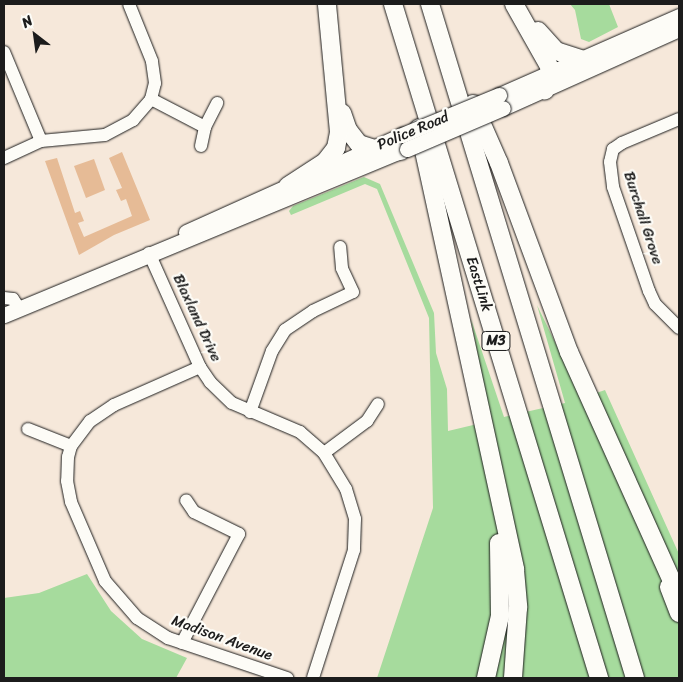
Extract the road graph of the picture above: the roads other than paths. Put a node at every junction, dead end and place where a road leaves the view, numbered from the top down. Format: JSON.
{"nodes":[{"id":1,"x":131,"y":4,"type":"edge"},
{"id":2,"x":327,"y":4,"type":"edge"},
{"id":3,"x":392,"y":4,"type":"edge"},
{"id":4,"x":515,"y":4,"type":"edge"},
{"id":5,"x":433,"y":12,"type":"edge"},
{"id":6,"x":679,"y":16,"type":"edge"},
{"id":7,"x":679,"y":29,"type":"edge"},
{"id":8,"x":4,"y":52,"type":"edge"},
{"id":9,"x":581,"y":59,"type":"junction"},
{"id":10,"x":550,"y":72,"type":"junction"},
{"id":11,"x":544,"y":90,"type":"junction"},
{"id":12,"x":151,"y":99,"type":"junction"},
{"id":13,"x":501,"y":102,"type":"junction"},
{"id":14,"x":217,"y":103,"type":"dead end"},
{"id":15,"x":339,"y":104,"type":"junction"},
{"id":16,"x":679,"y":118,"type":"edge"},
{"id":17,"x":205,"y":127,"type":"junction"},
{"id":18,"x":41,"y":141,"type":"junction"},
{"id":19,"x":403,"y":145,"type":"junction"},
{"id":20,"x":201,"y":146,"type":"dead end"},
{"id":21,"x":371,"y":149,"type":"junction"},
{"id":22,"x":4,"y":158,"type":"edge"},
{"id":23,"x":288,"y":186,"type":"junction"},
{"id":24,"x":340,"y":247,"type":"dead end"},
{"id":25,"x":150,"y":253,"type":"junction"},
{"id":26,"x":4,"y":298,"type":"edge"},
{"id":27,"x":19,"y":308,"type":"junction"},
{"id":28,"x":4,"y":315,"type":"edge"},
{"id":29,"x":679,"y":328,"type":"edge"},
{"id":30,"x":200,"y":367,"type":"junction"},
{"id":31,"x":378,"y":404,"type":"dead end"},
{"id":32,"x":250,"y":412,"type":"junction"},
{"id":33,"x":28,"y":429,"type":"dead end"},
{"id":34,"x":71,"y":446,"type":"junction"},
{"id":35,"x":324,"y":452,"type":"junction"},
{"id":36,"x":491,"y":454,"type":"junction"},
{"id":37,"x":186,"y":500,"type":"dead end"},
{"id":38,"x":636,"y":500,"type":"junction"},
{"id":39,"x":679,"y":597,"type":"edge"},
{"id":40,"x":679,"y":614,"type":"edge"},
{"id":41,"x":182,"y":643,"type":"junction"},
{"id":42,"x":287,"y":678,"type":"edge"},
{"id":43,"x":313,"y":678,"type":"edge"},
{"id":44,"x":486,"y":678,"type":"edge"},
{"id":45,"x":512,"y":678,"type":"edge"},
{"id":46,"x":599,"y":678,"type":"edge"},
{"id":47,"x":635,"y":678,"type":"edge"}],
"edges":[{"from":1,"to":12,"type":"street"},
{"from":2,"to":15,"type":"highway"},
{"from":3,"to":36,"type":"highway"},
{"from":3,"to":46,"type":"highway","name":"EastLink","number":"M3"},
{"from":4,"to":9,"type":"highway"},
{"from":4,"to":10,"type":"highway"},
{"from":5,"to":38,"type":"highway"},
{"from":5,"to":47,"type":"highway","number":"M3"},
{"from":6,"to":9,"type":"main road","name":"Police Road"},
{"from":7,"to":11,"type":"main road","name":"Police Road"},
{"from":8,"to":18,"type":"street"},
{"from":9,"to":10,"type":"main road","name":"Police Road"},
{"from":10,"to":11,"type":"highway"},
{"from":10,"to":13,"type":"main road","name":"Police Road"},
{"from":11,"to":13,"type":"main road","name":"Police Road"},
{"from":12,"to":17,"type":"street"},
{"from":12,"to":18,"type":"street"},
{"from":13,"to":19,"type":"main road","name":"Police Road","bridge":true},
{"from":14,"to":17,"type":"street"},
{"from":15,"to":21,"type":"highway"},
{"from":15,"to":23,"type":"highway"},
{"from":16,"to":29,"type":"street","name":"Burchall Grove"},
{"from":17,"to":20,"type":"street"},
{"from":18,"to":22,"type":"street"},
{"from":19,"to":21,"type":"highway"},
{"from":19,"to":25,"type":"main road","name":"Police Road"},
{"from":21,"to":23,"type":"main road","name":"Police Road"},
{"from":23,"to":25,"type":"main road","name":"Police Road"},
{"from":24,"to":32,"type":"street"},
{"from":25,"to":27,"type":"main road","name":"Police Road"},
{"from":25,"to":30,"type":"street","name":"Blaxland Drive"},
{"from":26,"to":27,"type":"street"},
{"from":27,"to":28,"type":"main road","name":"Police Road"},
{"from":30,"to":32,"type":"street","name":"Blaxland Drive"},
{"from":30,"to":34,"type":"street"},
{"from":31,"to":35,"type":"street"},
{"from":32,"to":35,"type":"street","name":"Blaxland Drive"},
{"from":33,"to":34,"type":"street"},
{"from":34,"to":41,"type":"street","name":"Madison Avenue"},
{"from":35,"to":43,"type":"street","name":"Blaxland Drive"},
{"from":36,"to":44,"type":"highway"},
{"from":36,"to":45,"type":"highway"},
{"from":37,"to":41,"type":"street"},
{"from":38,"to":39,"type":"highway"},
{"from":38,"to":40,"type":"highway"},
{"from":41,"to":42,"type":"street","name":"Madison Avenue"}]}
